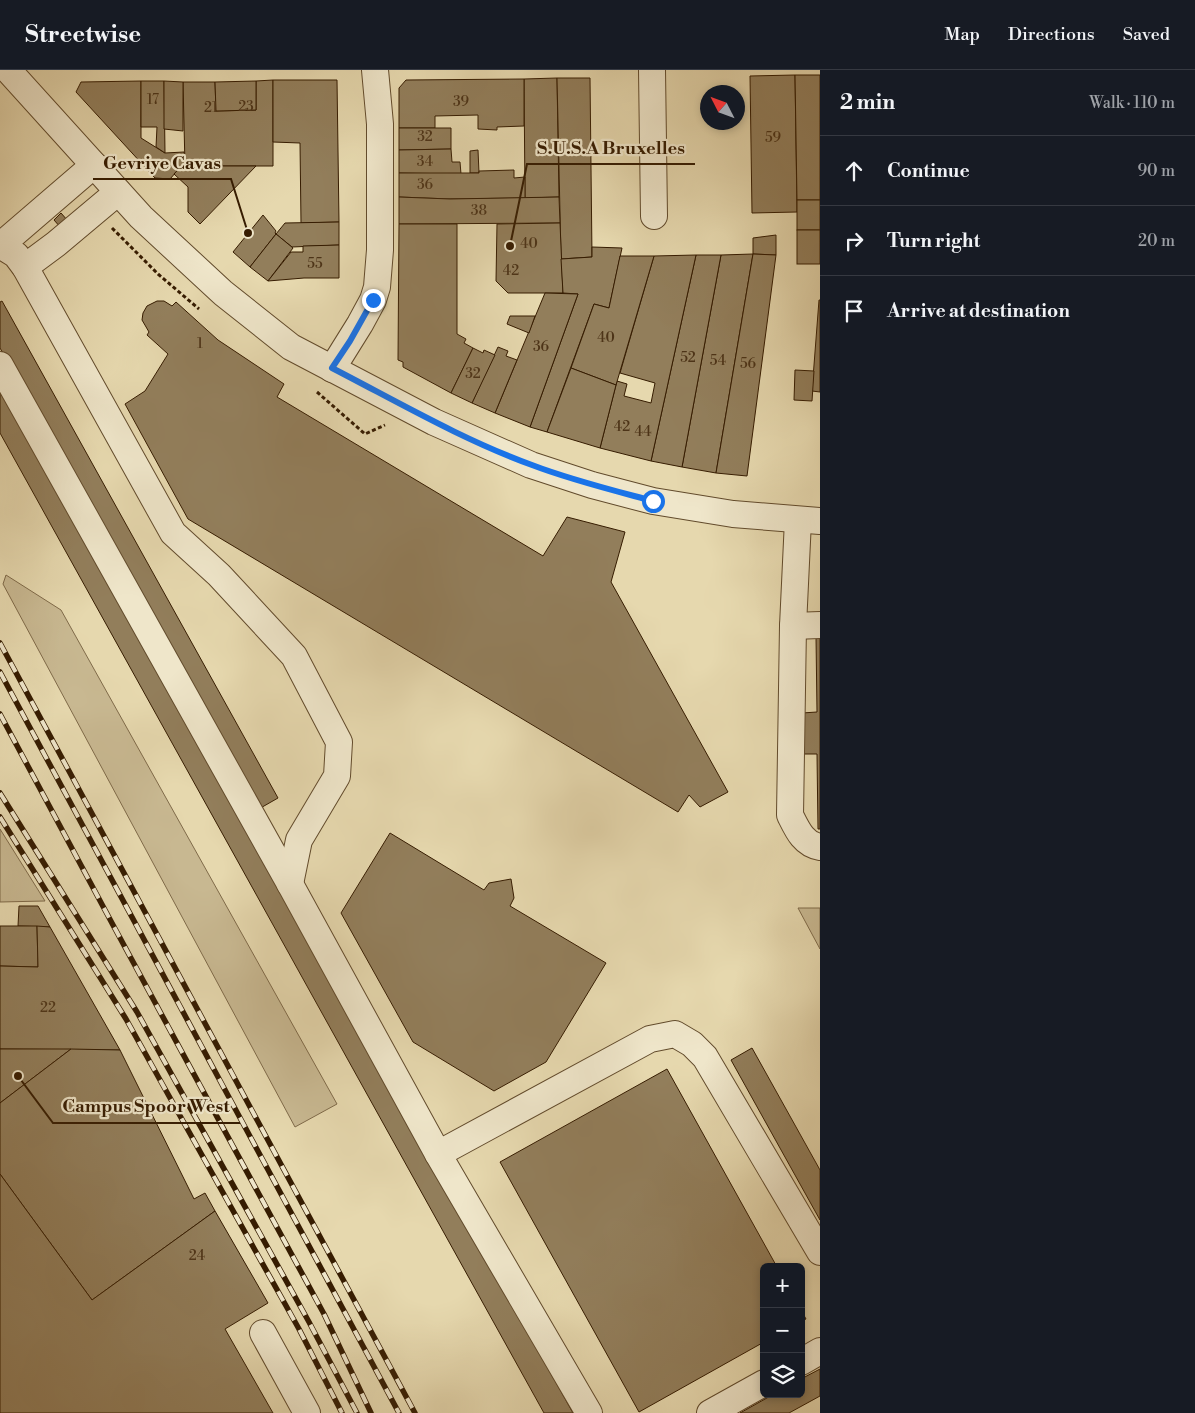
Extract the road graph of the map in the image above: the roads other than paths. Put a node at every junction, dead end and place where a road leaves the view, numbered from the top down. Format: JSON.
{"nodes":[{"id":1,"x":375,"y":70,"type":"edge"},
{"id":2,"x":652,"y":70,"type":"edge"},
{"id":3,"x":8,"y":73,"type":"edge"},
{"id":4,"x":94,"y":165,"type":"junction"},
{"id":5,"x":118,"y":192,"type":"junction"},
{"id":6,"x":654,"y":216,"type":"dead end"},
{"id":7,"x":0,"y":245,"type":"edge"},
{"id":8,"x":25,"y":267,"type":"junction"},
{"id":9,"x":0,"y":365,"type":"edge"},
{"id":10,"x":332,"y":368,"type":"junction"},
{"id":11,"x":809,"y":521,"type":"edge"},
{"id":12,"x":820,"y":625,"type":"edge"},
{"id":13,"x":793,"y":626,"type":"junction"},
{"id":14,"x":820,"y":847,"type":"edge"},
{"id":15,"x":290,"y":884,"type":"junction"},
{"id":16,"x":438,"y":1154,"type":"junction"},
{"id":17,"x":820,"y":1252,"type":"edge"},
{"id":18,"x":263,"y":1333,"type":"dead end"},
{"id":19,"x":820,"y":1351,"type":"edge"},
{"id":20,"x":805,"y":1360,"type":"edge"},
{"id":21,"x":760,"y":1385,"type":"edge"},
{"id":22,"x":307,"y":1413,"type":"edge"},
{"id":23,"x":589,"y":1413,"type":"edge"},
{"id":24,"x":710,"y":1413,"type":"edge"}],
"edges":[{"from":1,"to":10,"type":"street"},
{"from":2,"to":6,"type":"street"},
{"from":3,"to":4,"type":"street"},
{"from":4,"to":5,"type":"street"},
{"from":4,"to":7,"type":"street"},
{"from":5,"to":8,"type":"street"},
{"from":5,"to":10,"type":"street"},
{"from":7,"to":8,"type":"street"},
{"from":8,"to":15,"type":"street"},
{"from":9,"to":15,"type":"street"},
{"from":10,"to":11,"type":"street"},
{"from":11,"to":13,"type":"street"},
{"from":12,"to":13,"type":"street"},
{"from":13,"to":14,"type":"street"},
{"from":15,"to":16,"type":"street"},
{"from":16,"to":17,"type":"street"},
{"from":16,"to":23,"type":"street"},
{"from":18,"to":22,"type":"street"},
{"from":19,"to":20,"type":"street"},
{"from":21,"to":24,"type":"street"}]}
